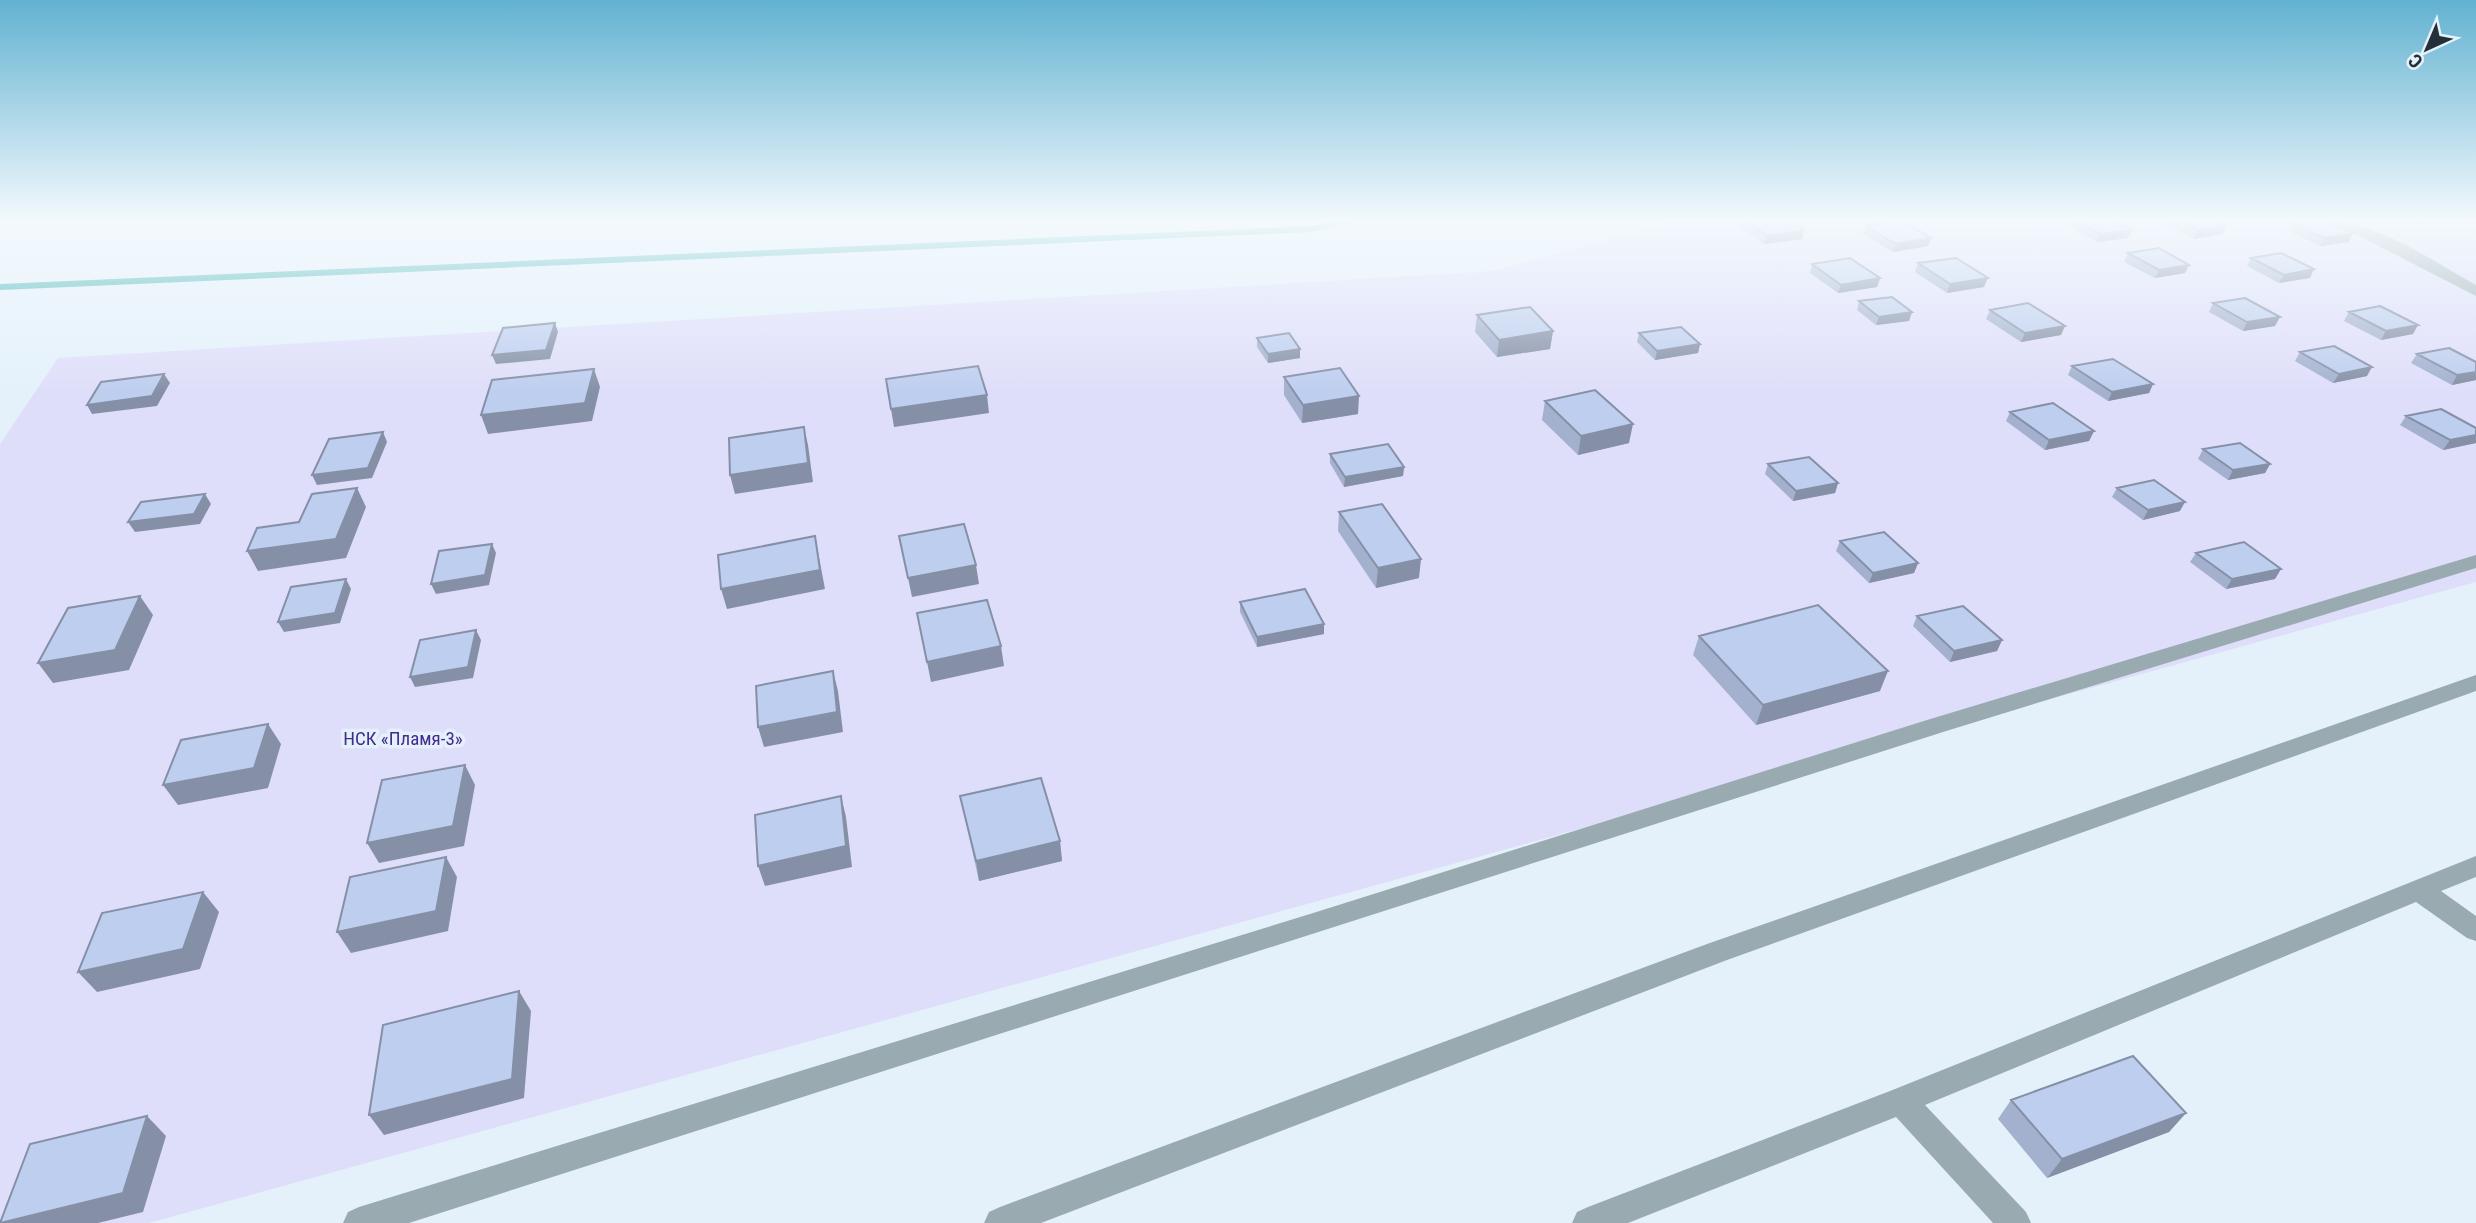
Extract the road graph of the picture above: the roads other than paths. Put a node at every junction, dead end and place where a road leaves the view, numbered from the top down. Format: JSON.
{"nodes":[{"id":1,"x":2452,"y":278,"type":"edge"},
{"id":2,"x":2476,"y":291,"type":"edge"},
{"id":3,"x":2476,"y":561,"type":"edge"},
{"id":4,"x":2476,"y":683,"type":"edge"},
{"id":5,"x":2476,"y":866,"type":"edge"},
{"id":6,"x":2418,"y":890,"type":"junction"},
{"id":7,"x":2476,"y":930,"type":"edge"},
{"id":8,"x":1901,"y":1101,"type":"junction"},
{"id":9,"x":359,"y":1223,"type":"edge"},
{"id":10,"x":1000,"y":1223,"type":"edge"},
{"id":11,"x":1588,"y":1223,"type":"edge"},
{"id":12,"x":2015,"y":1223,"type":"edge"}],
"edges":[{"from":1,"to":2,"type":"street"},
{"from":3,"to":9,"type":"street"},
{"from":4,"to":10,"type":"street"},
{"from":5,"to":6,"type":"street"},
{"from":6,"to":7,"type":"street"},
{"from":6,"to":8,"type":"street"},
{"from":8,"to":11,"type":"street"},
{"from":8,"to":12,"type":"street"}]}
